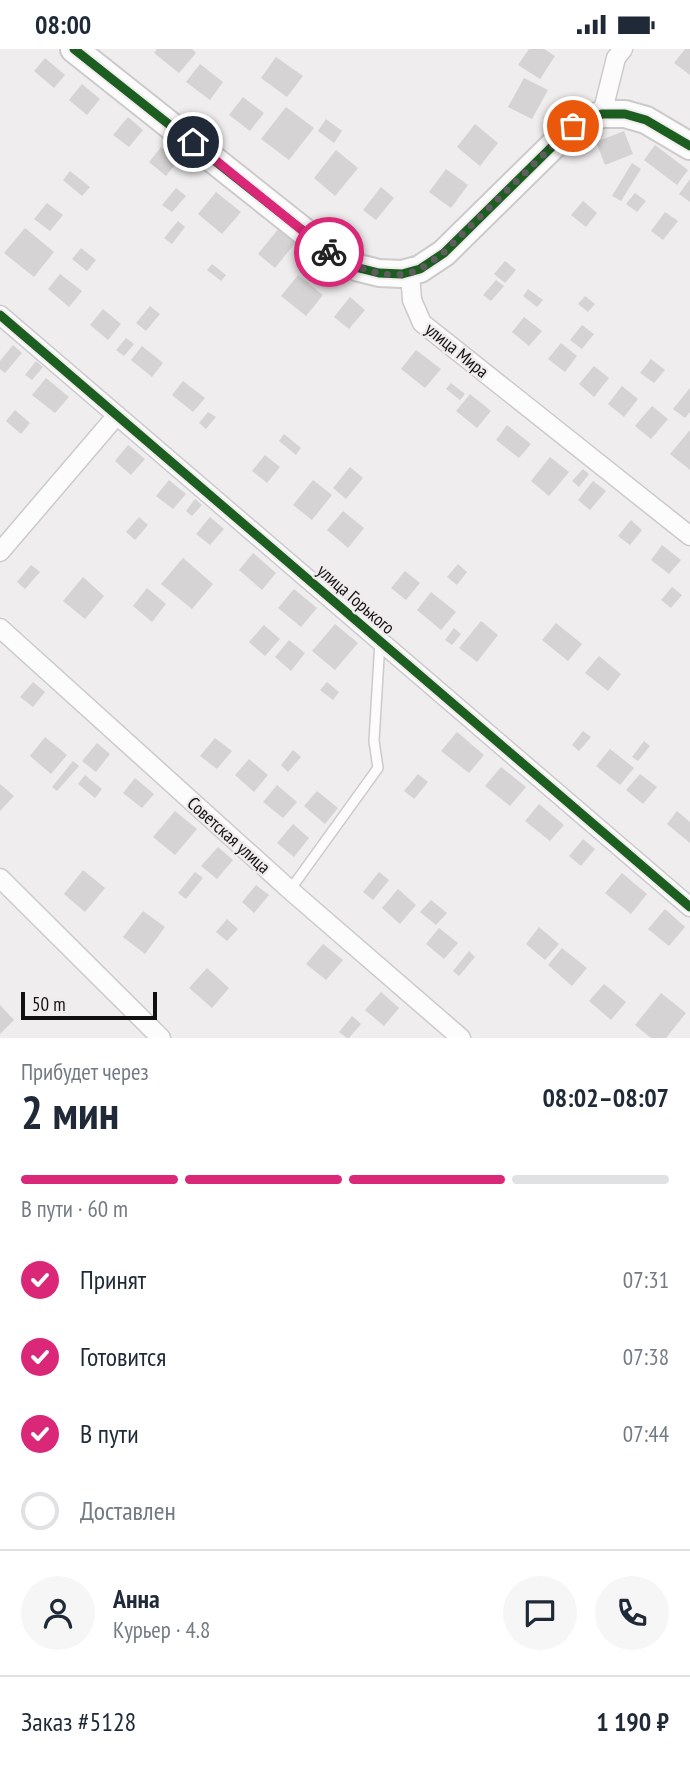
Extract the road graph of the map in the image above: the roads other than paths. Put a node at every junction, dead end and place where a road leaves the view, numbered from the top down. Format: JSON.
{"nodes":[{"id":1,"x":74,"y":49,"type":"edge"},
{"id":2,"x":615,"y":52,"type":"edge"},
{"id":3,"x":602,"y":114,"type":"junction"},
{"id":4,"x":690,"y":146,"type":"edge"},
{"id":5,"x":406,"y":274,"type":"junction"},
{"id":6,"x":0,"y":315,"type":"edge"},
{"id":7,"x":117,"y":415,"type":"junction"},
{"id":8,"x":690,"y":535,"type":"edge"},
{"id":9,"x":0,"y":552,"type":"edge"},
{"id":10,"x":0,"y":628,"type":"edge"},
{"id":11,"x":380,"y":641,"type":"junction"},
{"id":12,"x":0,"y":879,"type":"edge"},
{"id":13,"x":290,"y":890,"type":"junction"},
{"id":14,"x":690,"y":908,"type":"edge"},
{"id":15,"x":161,"y":1038,"type":"edge"},
{"id":16,"x":461,"y":1038,"type":"edge"}],
"edges":[{"from":1,"to":5,"type":"street"},
{"from":2,"to":3,"type":"street"},
{"from":3,"to":4,"type":"street"},
{"from":3,"to":5,"type":"street"},
{"from":5,"to":8,"type":"street","name":"улица Мира"},
{"from":6,"to":7,"type":"street","name":"улица Горького"},
{"from":7,"to":9,"type":"street"},
{"from":7,"to":11,"type":"street","name":"улица Горького"},
{"from":10,"to":13,"type":"street","name":"Советская улица"},
{"from":11,"to":13,"type":"lane"},
{"from":11,"to":14,"type":"street","name":"улица Горького"},
{"from":12,"to":15,"type":"street"},
{"from":13,"to":16,"type":"street","name":"Советская улица"}]}
